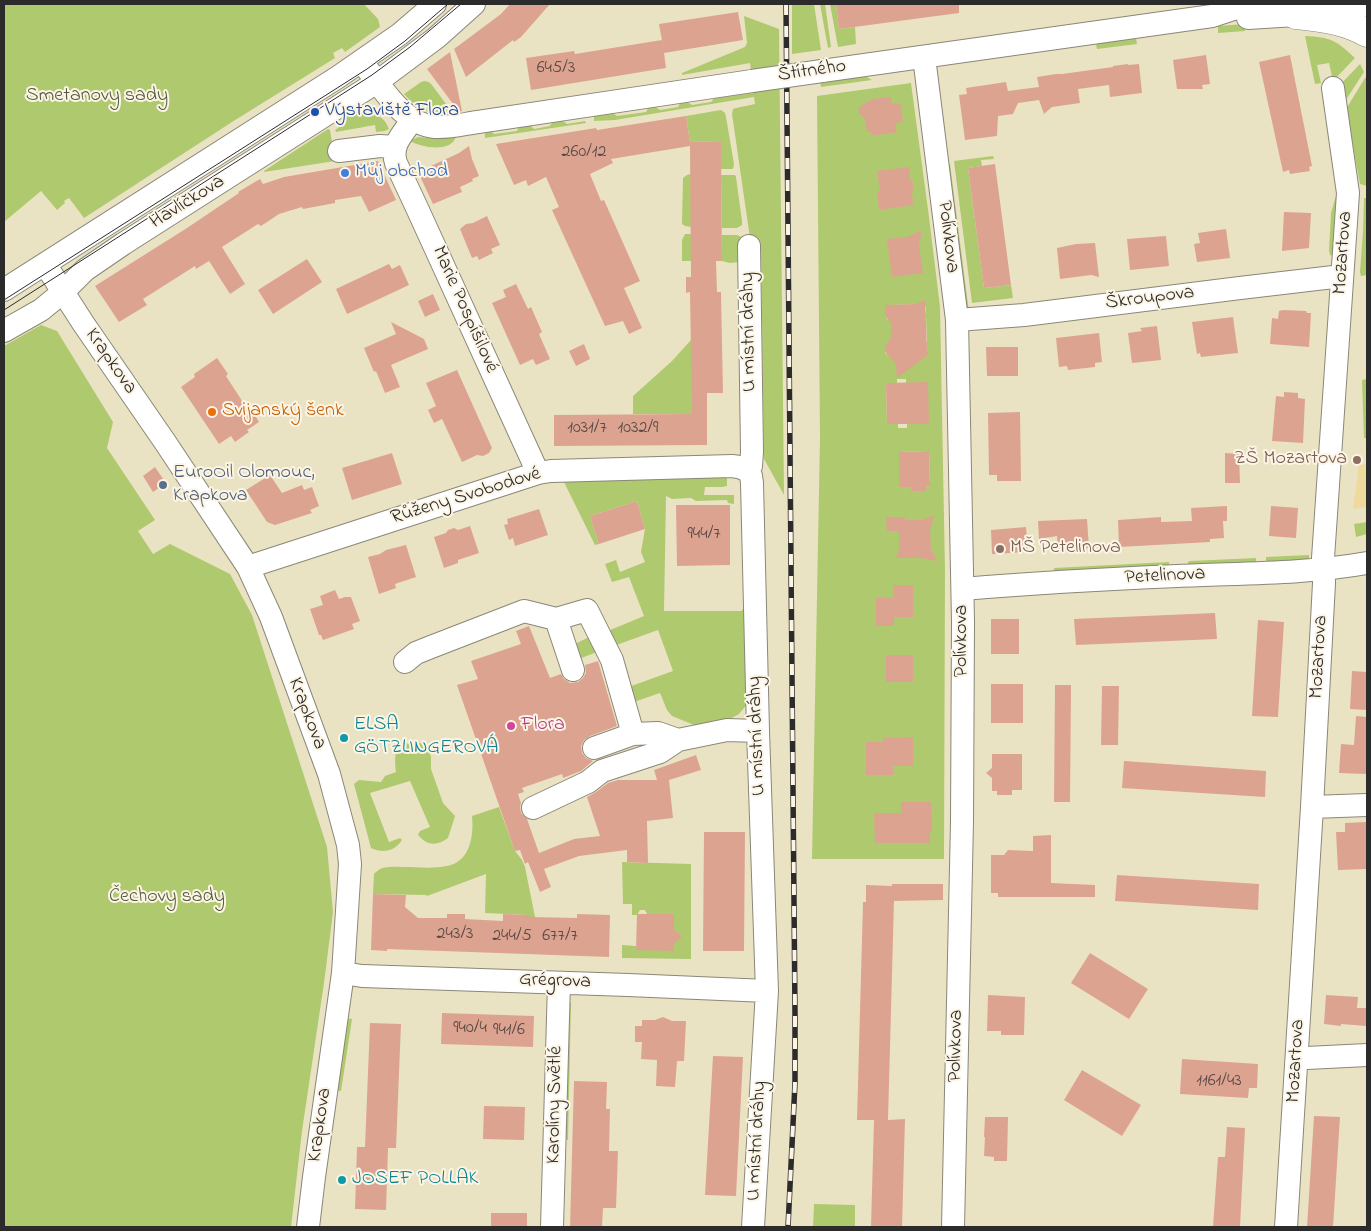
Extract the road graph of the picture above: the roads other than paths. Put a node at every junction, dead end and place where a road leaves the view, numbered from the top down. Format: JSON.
{"nodes":[{"id":1,"x":435,"y":4,"type":"edge"},
{"id":2,"x":474,"y":4,"type":"edge"},
{"id":3,"x":1269,"y":4,"type":"edge"},
{"id":4,"x":1367,"y":5,"type":"edge"},
{"id":5,"x":1296,"y":15,"type":"junction"},
{"id":6,"x":1212,"y":16,"type":"junction"},
{"id":7,"x":1367,"y":33,"type":"edge"},
{"id":8,"x":924,"y":57,"type":"junction"},
{"id":9,"x":361,"y":62,"type":"junction"},
{"id":10,"x":377,"y":82,"type":"junction"},
{"id":11,"x":1333,"y":88,"type":"dead end"},
{"id":12,"x":413,"y":120,"type":"junction"},
{"id":13,"x":395,"y":147,"type":"junction"},
{"id":14,"x":339,"y":151,"type":"dead end"},
{"id":15,"x":749,"y":246,"type":"dead end"},
{"id":16,"x":45,"y":264,"type":"junction"},
{"id":17,"x":1342,"y":276,"type":"junction"},
{"id":18,"x":4,"y":290,"type":"edge"},
{"id":19,"x":63,"y":292,"type":"junction"},
{"id":20,"x":957,"y":320,"type":"junction"},
{"id":21,"x":4,"y":331,"type":"edge"},
{"id":22,"x":748,"y":471,"type":"junction"},
{"id":23,"x":545,"y":472,"type":"junction"},
{"id":24,"x":1367,"y":563,"type":"edge"},
{"id":25,"x":248,"y":567,"type":"junction"},
{"id":26,"x":1323,"y":569,"type":"junction"},
{"id":27,"x":963,"y":589,"type":"junction"},
{"id":28,"x":556,"y":619,"type":"junction"},
{"id":29,"x":405,"y":662,"type":"dead end"},
{"id":30,"x":573,"y":670,"type":"dead end"},
{"id":31,"x":758,"y":731,"type":"junction"},
{"id":32,"x":633,"y":734,"type":"junction"},
{"id":33,"x":678,"y":740,"type":"junction"},
{"id":34,"x":594,"y":748,"type":"dead end"},
{"id":35,"x":1367,"y":805,"type":"edge"},
{"id":36,"x":1312,"y":807,"type":"junction"},
{"id":37,"x":533,"y":808,"type":"dead end"},
{"id":38,"x":343,"y":973,"type":"junction"},
{"id":39,"x":559,"y":983,"type":"junction"},
{"id":40,"x":767,"y":991,"type":"junction"},
{"id":41,"x":1367,"y":1055,"type":"edge"},
{"id":42,"x":1297,"y":1057,"type":"junction"},
{"id":43,"x":308,"y":1227,"type":"edge"},
{"id":44,"x":552,"y":1227,"type":"edge"},
{"id":45,"x":753,"y":1227,"type":"edge"},
{"id":46,"x":953,"y":1227,"type":"edge"},
{"id":47,"x":1286,"y":1227,"type":"edge"}],
"edges":[{"from":1,"to":9,"type":"street","name":"Havlíčkova"},
{"from":2,"to":10,"type":"street","name":"Havlíčkova"},
{"from":3,"to":6,"type":"street","name":"Štítného"},
{"from":4,"to":5,"type":"street","name":"Štítného"},
{"from":5,"to":6,"type":"street","name":"Štítného"},
{"from":5,"to":7,"type":"main road"},
{"from":6,"to":8,"type":"street","name":"Štítného"},
{"from":8,"to":12,"type":"street","name":"Štítného","bridge":true},
{"from":8,"to":20,"type":"street","name":"Polívkova"},
{"from":9,"to":10,"type":"street","name":"Štítného"},
{"from":9,"to":16,"type":"street","name":"Havlíčkova"},
{"from":10,"to":12,"type":"street","name":"Štítného"},
{"from":10,"to":19,"type":"street","name":"Havlíčkova"},
{"from":11,"to":17,"type":"street","name":"Mozartova"},
{"from":12,"to":13,"type":"street"},
{"from":13,"to":14,"type":"street"},
{"from":13,"to":23,"type":"street","name":"Marie Pospíšilové"},
{"from":15,"to":22,"type":"street","name":"U místní dráhy"},
{"from":16,"to":18,"type":"street","name":"Havlíčkova"},
{"from":16,"to":19,"type":"street","name":"Krapkova"},
{"from":17,"to":20,"type":"street","name":"Škroupova"},
{"from":17,"to":26,"type":"street","name":"Mozartova"},
{"from":19,"to":21,"type":"street","name":"Havlíčkova"},
{"from":19,"to":25,"type":"street","name":"Krapkova"},
{"from":20,"to":27,"type":"street","name":"Polívkova"},
{"from":22,"to":23,"type":"street","name":"Růženy Svobodové"},
{"from":22,"to":31,"type":"street","name":"U místní dráhy"},
{"from":23,"to":25,"type":"street","name":"Růženy Svobodové"},
{"from":24,"to":26,"type":"street","name":"Petelinova"},
{"from":25,"to":38,"type":"street","name":"Krapkova"},
{"from":26,"to":27,"type":"street","name":"Petelinova"},
{"from":26,"to":36,"type":"street","name":"Mozartova"},
{"from":27,"to":46,"type":"street","name":"Polívkova"},
{"from":28,"to":29,"type":"street"},
{"from":28,"to":30,"type":"street"},
{"from":28,"to":32,"type":"street"},
{"from":31,"to":33,"type":"street"},
{"from":31,"to":40,"type":"street","name":"U místní dráhy"},
{"from":32,"to":33,"type":"street"},
{"from":32,"to":34,"type":"street"},
{"from":33,"to":37,"type":"street"},
{"from":35,"to":36,"type":"street"},
{"from":36,"to":42,"type":"street","name":"Mozartova"},
{"from":38,"to":39,"type":"street","name":"Grégrova"},
{"from":38,"to":43,"type":"street","name":"Krapkova"},
{"from":39,"to":40,"type":"street","name":"Grégrova"},
{"from":39,"to":44,"type":"street","name":"Karolíny Světlé"},
{"from":40,"to":45,"type":"street","name":"U místní dráhy"},
{"from":41,"to":42,"type":"street"},
{"from":42,"to":47,"type":"street","name":"Mozartova"}]}
